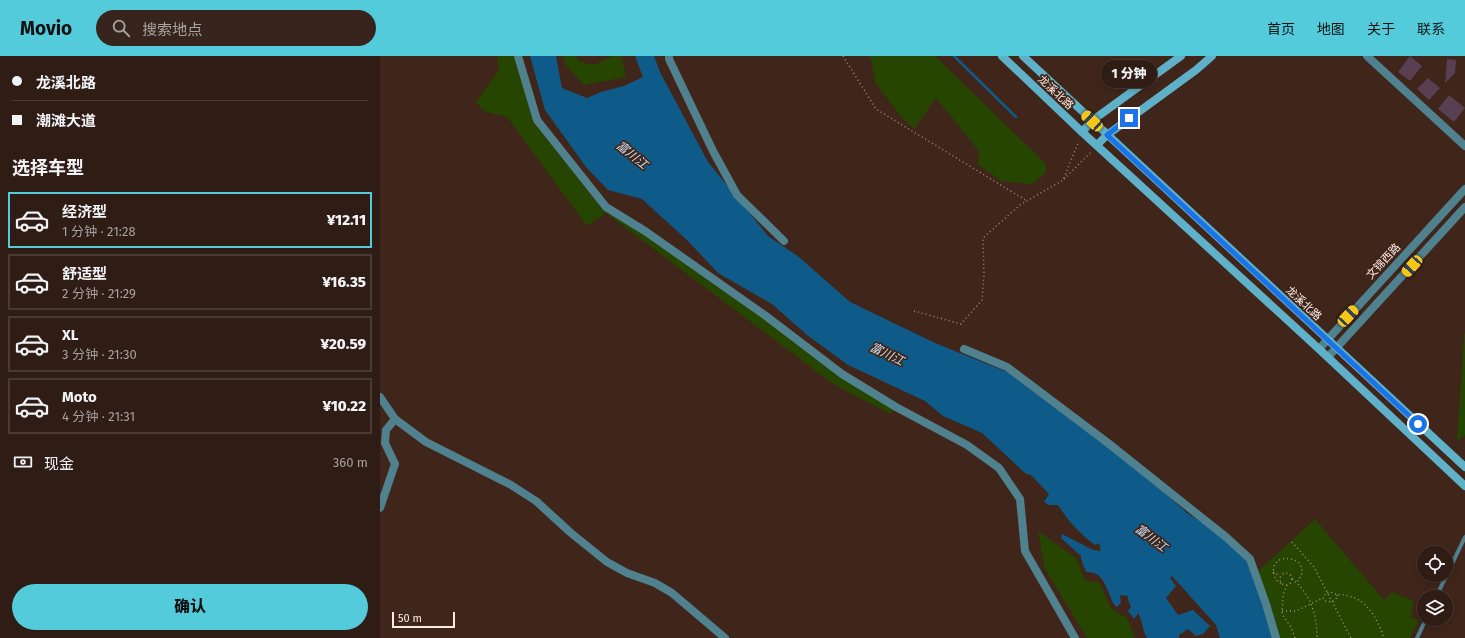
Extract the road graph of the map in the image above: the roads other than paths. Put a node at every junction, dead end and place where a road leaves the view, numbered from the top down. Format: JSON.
{"nodes":[{"id":1,"x":518,"y":56,"type":"edge"},
{"id":2,"x":669,"y":56,"type":"edge"},
{"id":3,"x":1002,"y":56,"type":"edge"},
{"id":4,"x":1023,"y":56,"type":"edge"},
{"id":5,"x":1181,"y":56,"type":"edge"},
{"id":6,"x":1212,"y":56,"type":"edge"},
{"id":7,"x":1367,"y":56,"type":"edge"},
{"id":8,"x":1092,"y":121,"type":"junction"},
{"id":9,"x":1082,"y":132,"type":"junction"},
{"id":10,"x":1107,"y":135,"type":"junction"},
{"id":11,"x":1097,"y":145,"type":"junction"},
{"id":12,"x":1465,"y":146,"type":"edge"},
{"id":13,"x":1465,"y":189,"type":"edge"},
{"id":14,"x":1465,"y":207,"type":"edge"},
{"id":15,"x":784,"y":241,"type":"dead end"},
{"id":16,"x":1326,"y":339,"type":"junction"},
{"id":17,"x":1337,"y":348,"type":"junction"},
{"id":18,"x":964,"y":349,"type":"dead end"},
{"id":19,"x":1319,"y":349,"type":"junction"},
{"id":20,"x":1328,"y":357,"type":"junction"},
{"id":21,"x":380,"y":397,"type":"edge"},
{"id":22,"x":395,"y":419,"type":"junction"},
{"id":23,"x":1465,"y":467,"type":"edge"},
{"id":24,"x":1465,"y":486,"type":"edge"},
{"id":25,"x":380,"y":508,"type":"edge"},
{"id":26,"x":1465,"y":537,"type":"edge"},
{"id":27,"x":1439,"y":590,"type":"edge"},
{"id":28,"x":1423,"y":626,"type":"edge"},
{"id":29,"x":726,"y":638,"type":"edge"},
{"id":30,"x":1075,"y":638,"type":"edge"},
{"id":31,"x":1276,"y":638,"type":"edge"},
{"id":32,"x":1417,"y":638,"type":"edge"}],
"edges":[{"from":1,"to":30,"type":"street"},
{"from":2,"to":15,"type":"street"},
{"from":3,"to":9,"type":"main road","name":"龙溪北路"},
{"from":4,"to":8,"type":"main road","name":"龙溪北路"},
{"from":5,"to":8,"type":"main road"},
{"from":6,"to":10,"type":"main road"},
{"from":7,"to":12,"type":"street"},
{"from":8,"to":9,"type":"main road"},
{"from":8,"to":10,"type":"main road","name":"龙溪北路"},
{"from":9,"to":11,"type":"main road","name":"龙溪北路"},
{"from":10,"to":11,"type":"main road"},
{"from":10,"to":16,"type":"main road","name":"龙溪北路"},
{"from":11,"to":19,"type":"main road","name":"龙溪北路"},
{"from":13,"to":16,"type":"street","name":"文锦西路"},
{"from":14,"to":17,"type":"street"},
{"from":16,"to":17,"type":"main road","name":"龙溪北路"},
{"from":16,"to":19,"type":"street","name":"文锦西路"},
{"from":17,"to":20,"type":"street"},
{"from":17,"to":23,"type":"main road","name":"龙溪北路"},
{"from":18,"to":31,"type":"street"},
{"from":19,"to":20,"type":"main road","name":"龙溪北路"},
{"from":20,"to":24,"type":"main road","name":"龙溪北路"},
{"from":21,"to":22,"type":"street"},
{"from":22,"to":25,"type":"street"},
{"from":22,"to":29,"type":"street"},
{"from":26,"to":27,"type":"lane"},
{"from":28,"to":32,"type":"lane"}]}
